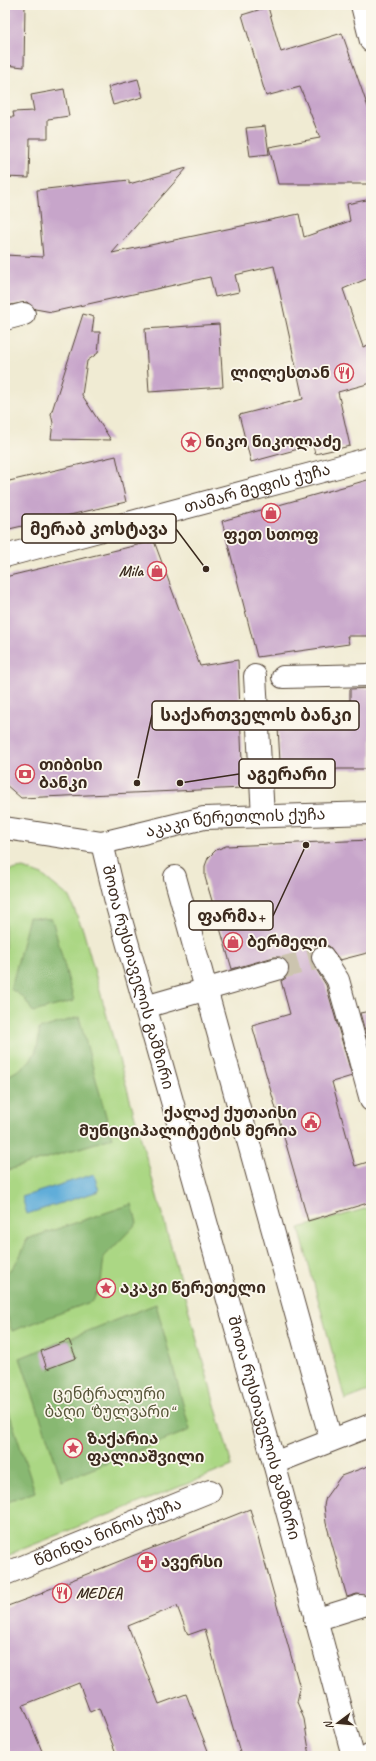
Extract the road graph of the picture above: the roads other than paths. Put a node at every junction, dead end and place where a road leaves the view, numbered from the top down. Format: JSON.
{"nodes":[{"id":1,"x":362,"y":5,"type":"edge"},
{"id":2,"x":371,"y":41,"type":"edge"},
{"id":3,"x":371,"y":458,"type":"edge"},
{"id":4,"x":5,"y":556,"type":"edge"},
{"id":5,"x":371,"y":675,"type":"edge"},
{"id":6,"x":255,"y":676,"type":"dead end"},
{"id":7,"x":283,"y":677,"type":"dead end"},
{"id":8,"x":371,"y":814,"type":"edge"},
{"id":9,"x":263,"y":816,"type":"junction"},
{"id":10,"x":5,"y":828,"type":"edge"},
{"id":11,"x":102,"y":843,"type":"junction"},
{"id":12,"x":175,"y":877,"type":"dead end"},
{"id":13,"x":323,"y":956,"type":"dead end"},
{"id":14,"x":277,"y":969,"type":"tunnel mouth"},
{"id":15,"x":206,"y":990,"type":"junction"},
{"id":16,"x":145,"y":1007,"type":"junction"},
{"id":17,"x":371,"y":1100,"type":"edge"},
{"id":18,"x":371,"y":1425,"type":"edge"},
{"id":19,"x":331,"y":1440,"type":"junction"},
{"id":20,"x":274,"y":1463,"type":"junction"},
{"id":21,"x":210,"y":1491,"type":"dead end"},
{"id":22,"x":5,"y":1574,"type":"edge"},
{"id":23,"x":360,"y":1606,"type":"dead end"},
{"id":24,"x":315,"y":1620,"type":"junction"},
{"id":25,"x":353,"y":1756,"type":"edge"}],
"edges":[{"from":1,"to":2,"type":"main road"},
{"from":3,"to":4,"type":"main road","name":"თამარ მეფის ქუჩა"},
{"from":5,"to":7,"type":"main road"},
{"from":6,"to":9,"type":"main road"},
{"from":8,"to":9,"type":"main road","name":"აკაკი წერეთლის ქუჩა"},
{"from":9,"to":11,"type":"main road","name":"აკაკი წერეთლის ქუჩა"},
{"from":10,"to":11,"type":"main road","name":"შოთა რუსთაველის გამზირი"},
{"from":11,"to":16,"type":"main road","name":"შოთა რუსთაველის გამზირი"},
{"from":12,"to":15,"type":"main road"},
{"from":13,"to":17,"type":"main road"},
{"from":14,"to":15,"type":"main road"},
{"from":15,"to":16,"type":"main road"},
{"from":15,"to":19,"type":"main road"},
{"from":16,"to":20,"type":"main road","name":"შოთა რუსთაველის გამზირი"},
{"from":18,"to":19,"type":"main road"},
{"from":19,"to":20,"type":"main road"},
{"from":20,"to":24,"type":"main road","name":"შოთა რუსთაველის გამზირი"},
{"from":21,"to":22,"type":"main road","name":"წმინდა ნინოს ქუჩა"},
{"from":23,"to":24,"type":"main road"},
{"from":24,"to":25,"type":"main road","name":"შოთა რუსთაველის გამზირი"}]}
